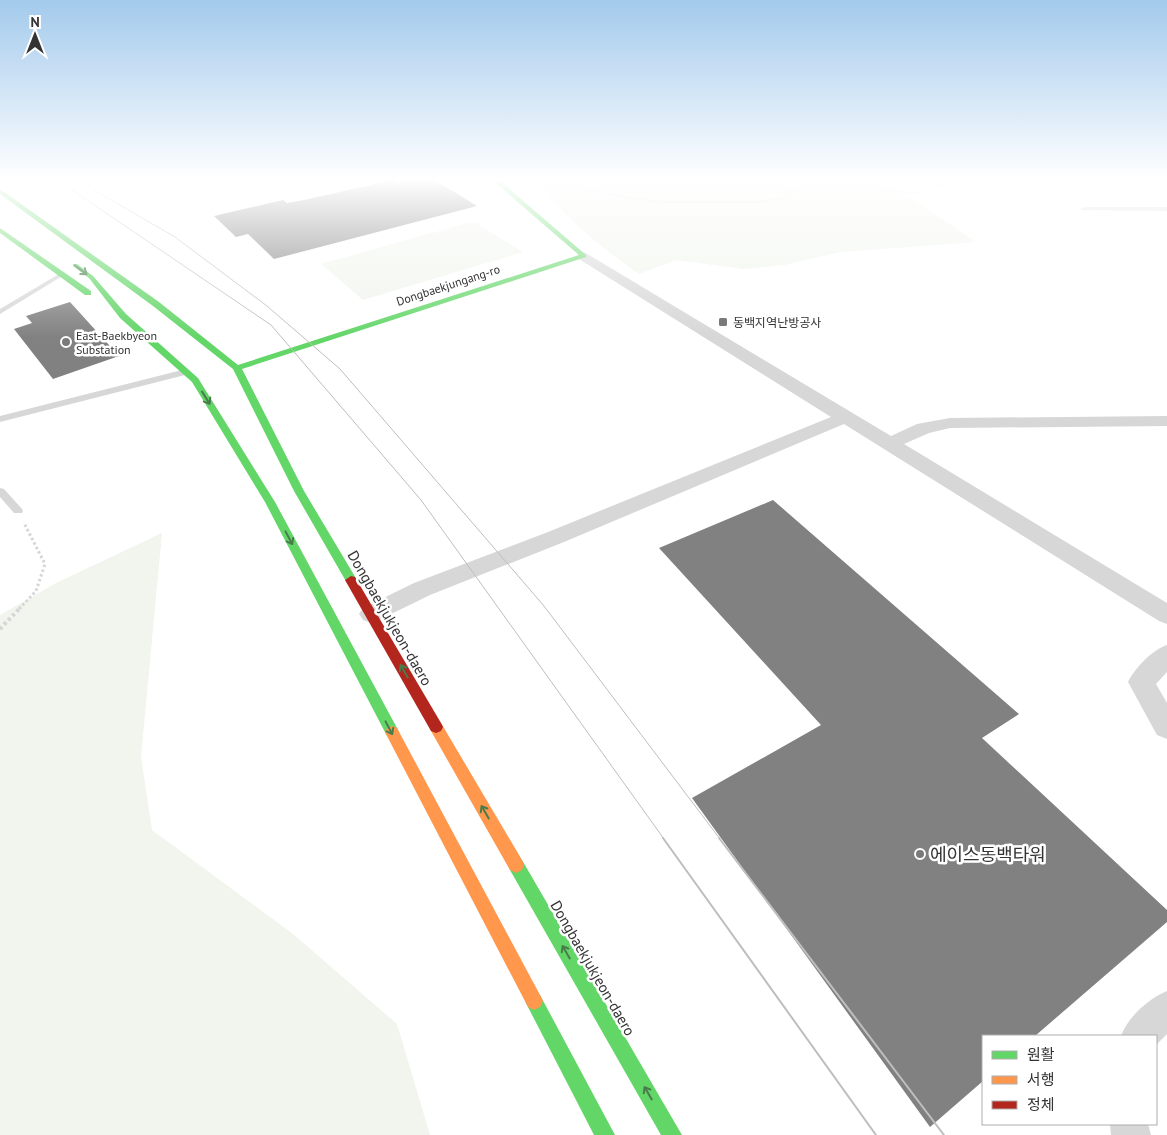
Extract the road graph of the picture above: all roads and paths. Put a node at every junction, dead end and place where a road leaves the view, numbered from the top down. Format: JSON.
{"nodes":[{"id":1,"x":3,"y":232,"type":"edge"},
{"id":2,"x":57,"y":232,"type":"edge"},
{"id":3,"x":556,"y":232,"type":"edge"},
{"id":4,"x":584,"y":256,"type":"junction"},
{"id":5,"x":68,"y":260,"type":"dead end"},
{"id":6,"x":126,"y":266,"type":"dead end"},
{"id":7,"x":61,"y":275,"type":"junction"},
{"id":8,"x":156,"y":304,"type":"junction"},
{"id":9,"x":0,"y":312,"type":"edge"},
{"id":10,"x":123,"y":316,"type":"junction"},
{"id":11,"x":237,"y":368,"type":"junction"},
{"id":12,"x":186,"y":372,"type":"junction"},
{"id":13,"x":846,"y":417,"type":"junction"},
{"id":14,"x":0,"y":419,"type":"edge"},
{"id":15,"x":1167,"y":421,"type":"edge"},
{"id":16,"x":889,"y":444,"type":"junction"},
{"id":17,"x":0,"y":492,"type":"edge"},
{"id":18,"x":18,"y":511,"type":"joint"},
{"id":19,"x":371,"y":614,"type":"junction"},
{"id":20,"x":1167,"y":615,"type":"edge"},
{"id":21,"x":0,"y":629,"type":"edge"},
{"id":22,"x":1167,"y":655,"type":"edge"},
{"id":23,"x":1167,"y":727,"type":"edge"},
{"id":24,"x":1167,"y":1008,"type":"edge"},
{"id":25,"x":1140,"y":1035,"type":"edge"},
{"id":26,"x":605,"y":1135,"type":"edge"},
{"id":27,"x":672,"y":1135,"type":"edge"}],
"edges":[{"from":1,"to":7,"type":"main road"},
{"from":2,"to":8,"type":"main road","name":"Dongbaekjukjeon-daero"},
{"from":3,"to":4,"type":"main road"},
{"from":4,"to":11,"type":"main road","name":"Dongbaekjungang-ro"},
{"from":4,"to":13,"type":"street"},
{"from":5,"to":10,"type":"main road","one_way":true},
{"from":6,"to":8,"type":"main road"},
{"from":7,"to":9,"type":"lane"},
{"from":7,"to":10,"type":"main road"},
{"from":8,"to":11,"type":"main road","name":"Dongbaekjukjeon-daero"},
{"from":10,"to":12,"type":"main road"},
{"from":11,"to":19,"type":"main road","name":"Dongbaekjukjeon-daero"},
{"from":12,"to":14,"type":"lane"},
{"from":12,"to":26,"type":"main road","one_way":true},
{"from":13,"to":16,"type":"street"},
{"from":13,"to":19,"type":"street"},
{"from":15,"to":16,"type":"street"},
{"from":16,"to":20,"type":"street"},
{"from":17,"to":18,"type":"lane"},
{"from":18,"to":21,"type":"path"},
{"from":27,"to":19,"type":"main road","name":"Dongbaekjukjeon-daero","one_way":true},
{"from":22,"to":23,"type":"street"},
{"from":24,"to":25,"type":"street"}]}
